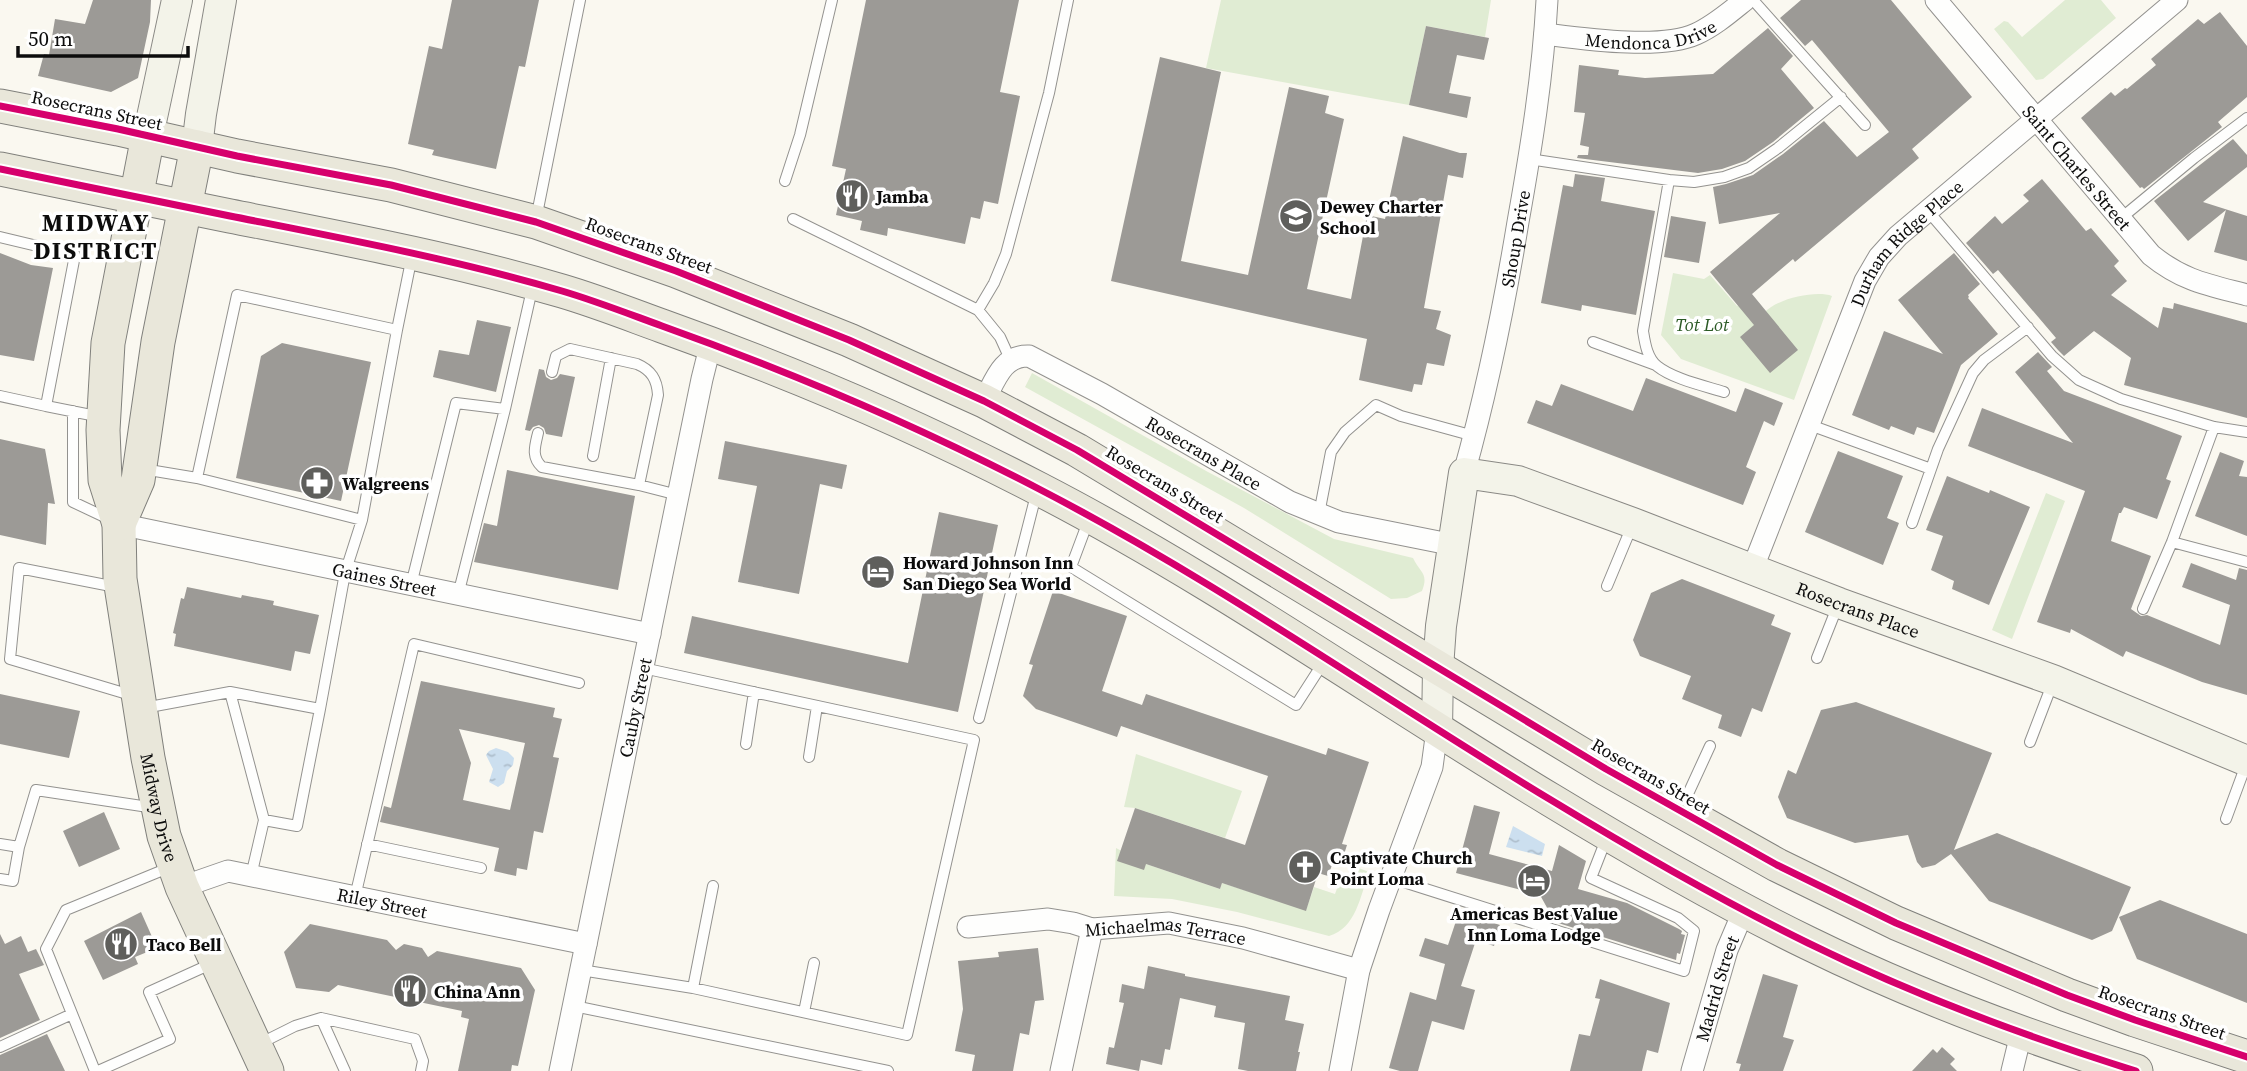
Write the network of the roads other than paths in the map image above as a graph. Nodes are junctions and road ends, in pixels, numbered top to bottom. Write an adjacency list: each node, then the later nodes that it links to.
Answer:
1 (177, 0): 17 (street, Midway Drive)
2 (221, 0): 18 (street, Midway Drive)
3 (580, 0): 28 (lane)
4 (832, 0): 22 (lane)
5 (1068, 0): 33 (lane)
6 (1547, 0): 11 (street, Shoup Drive)
7 (1745, 0): 11 (street, Mendonca Drive)
8 (1752, 0): 12 (lane)
9 (1936, 0): 15 (street, Saint Charles Street)
10 (2178, 0): 15 (street, Durham Ridge Place)
11 (1545, 34): 19 (street, Shoup Drive)
12 (1841, 97): 16 (lane); 21 (lane)
13 (0, 106): 17 (main road, Rosecrans Street)
14 (2247, 118): 27 (lane)
15 (2037, 119): 25 (street, Durham Ridge Place); 27 (street, Saint Charles Street)
16 (1865, 125)
17 (148, 136): 18 (main road, Rosecrans Street); 23 (main road, Midway Drive)
18 (197, 147): 24 (main road, Midway Drive); 28 (main road, Rosecrans Street)
19 (1529, 159): 21 (lane); 52 (street, Shoup Drive)
20 (0, 169): 23 (main road)
21 (1669, 180): 40 (lane)
22 (785, 181)
23 (135, 197): 24 (main road); 47 (main road, Midway Drive)
24 (185, 207): 30 (main road); 54 (main road, Midway Drive)
25 (1928, 211): 34 (lane); 48 (street, Durham Ridge Place)
26 (793, 219): 33 (lane)
27 (2120, 219): 32 (street, Saint Charles Street)
28 (536, 222): 44 (main road, Rosecrans Street)
29 (0, 237): 45 (lane)
30 (412, 253): 31 (main road); 35 (lane)
31 (533, 284): 37 (main road); 46 (lane)
32 (2247, 295)
33 (978, 310): 39 (lane)
34 (2028, 327): 49 (lane); 55 (lane)
35 (397, 330): 57 (lane); 63 (lane)
36 (1593, 342): 40 (lane)
37 (711, 344): 59 (main road); 60 (street, Cauby Street)
38 (611, 358): 41 (lane); 53 (lane); 58 (lane)
39 (1010, 359): 44 (street); 61 (street, Rosecrans Place)
40 (1656, 365): 42 (lane)
41 (552, 372)
42 (1724, 392)
43 (0, 396): 45 (lane)
44 (984, 401): 82 (main road, Rosecrans Street)
45 (46, 406): 47 (lane)
46 (505, 409): 72 (lane); 75 (lane)
47 (88, 414): 66 (main road, Midway Drive)
48 (1810, 425): 55 (lane); 70 (street, Durham Ridge Place)
49 (2214, 427): 51 (lane); 67 (lane)
50 (538, 432): 58 (lane)
51 (2247, 432)
52 (1474, 436): 56 (street, Shoup Drive); 61 (lane)
53 (593, 456)
54 (140, 468): 57 (lane); 66 (main road, Midway Drive)
55 (1931, 469): 65 (lane)
56 (1464, 473): 64 (street, Rosecrans Place); 68 (street)
57 (197, 478): 63 (lane)
58 (639, 485): 60 (lane)
59 (1037, 488): 62 (main road); 90 (lane)
60 (678, 495): 78 (street, Cauby Street)
61 (1319, 514): 68 (street, Rosecrans Place)
62 (1090, 517): 79 (main road); 79 (lane)
63 (362, 520): 71 (lane)
64 (1633, 523): 70 (street, Rosecrans Place); 73 (lane)
65 (1912, 523)
66 (119, 524): 71 (street, Gaines Street); 74 (main road, Midway Drive)
67 (2172, 542): 69 (lane); 77 (lane)
68 (1454, 545): 82 (street)
69 (2247, 562)
70 (1752, 570): 76 (street, Rosecrans Place)
71 (345, 573): 72 (street, Gaines Street); 89 (lane)
72 (411, 585): 75 (street, Gaines Street)
73 (1607, 586)
74 (122, 588): 87 (main road, Midway Drive); 87 (lane)
75 (457, 595): 78 (street, Gaines Street)
76 (1839, 603): 80 (lane); 83 (street, Rosecrans Place)
77 (2143, 609)
78 (650, 634): 81 (street, Cauby Street)
79 (1326, 658): 91 (main road)
80 (1817, 658)
81 (643, 668): 86 (lane); 115 (street, Cauby Street)
82 (1438, 668): 91 (street); 98 (main road, Rosecrans Street)
83 (2053, 680): 92 (lane); 96 (street, Rosecrans Place)
84 (579, 684): 103 (lane)
85 (230, 692): 87 (lane); 89 (lane); 100 (lane)
86 (754, 692): 88 (lane); 93 (lane)
87 (140, 703): 97 (main road, Midway Drive)
88 (817, 706): 95 (lane); 122 (lane)
89 (320, 709): 100 (lane)
90 (979, 718)
91 (1437, 730): 101 (main road); 108 (street)
92 (2030, 742)
93 (746, 744)
94 (1710, 746): 98 (lane)
95 (809, 757)
96 (2247, 762): 99 (lane)
97 (158, 809): 104 (lane); 106 (main road, Midway Drive)
98 (1680, 811): 127 (main road, Rosecrans Street)
99 (2225, 819)
100 (264, 820): 107 (lane)
101 (1608, 835): 108 (lane); 112 (main road)
102 (0, 844): 104 (lane)
103 (367, 844): 105 (lane); 111 (lane)
104 (19, 848): 109 (lane)
105 (481, 868)
106 (178, 876): 107 (street, Riley Street); 116 (main road, Midway Drive); 123 (lane)
107 (251, 876): 111 (street, Riley Street)
108 (1391, 878): 119 (street)
109 (0, 879)
110 (713, 886): 120 (lane)
111 (355, 897): 115 (street, Riley Street)
112 (1744, 910): 125 (main road); 136 (street, Madrid Street)
113 (968, 927): 114 (street, Michaelmas Terrace)
114 (1092, 929): 119 (street, Michaelmas Terrace); 134 (street)
115 (586, 944): 118 (street, Cauby Street)
116 (217, 961): 128 (main road, Midway Drive); 129 (lane)
117 (814, 963): 122 (lane)
118 (581, 970): 120 (lane); 121 (street, Cauby Street)
119 (1359, 970): 135 (street)
120 (693, 988): 122 (lane)
121 (574, 1006): 132 (street, Cauby Street); 133 (lane)
122 (804, 1012)
123 (72, 1014): 126 (lane); 129 (lane)
124 (321, 1018): 128 (lane); 130 (lane); 131 (lane)
125 (2021, 1034): 137 (street); 138 (main road)
126 (0, 1047)
127 (2247, 1057)
128 (261, 1062)
129 (97, 1071)
130 (345, 1071)
131 (421, 1071)
132 (560, 1071)
133 (888, 1071)
134 (1061, 1071)
135 (1340, 1071)
136 (1692, 1071)
137 (2012, 1071)
138 (2136, 1071)

